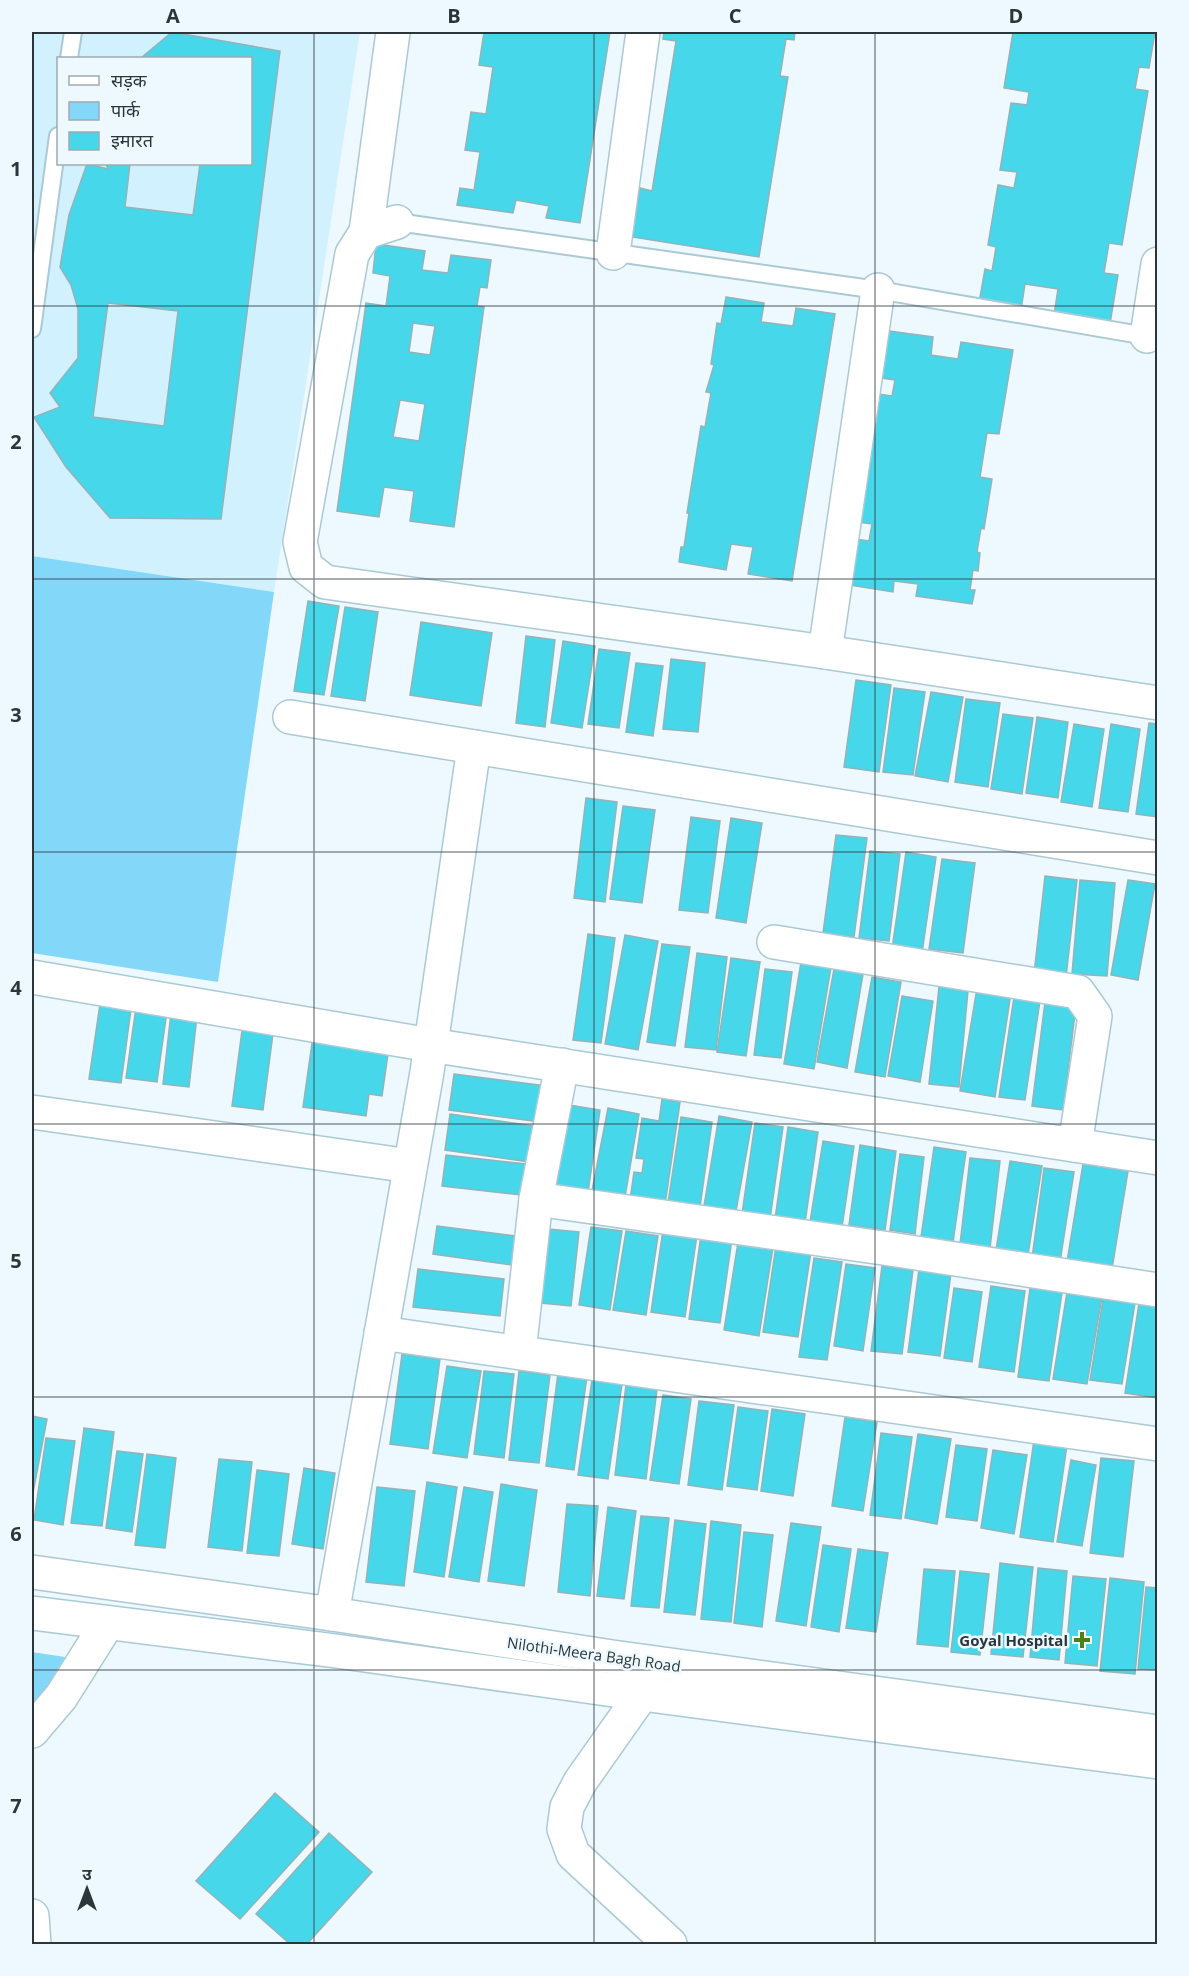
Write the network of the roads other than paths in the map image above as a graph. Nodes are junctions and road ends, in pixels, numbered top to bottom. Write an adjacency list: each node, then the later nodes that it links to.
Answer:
1 (73, 32): 4 (lane)
2 (393, 32): 7 (street)
3 (643, 32): 8 (street)
4 (69, 57)
5 (57, 143): 11 (lane)
6 (397, 222): 7 (street); 8 (lane)
7 (366, 232): 13 (street)
8 (613, 253): 10 (lane)
9 (1158, 264): 12 (street)
10 (878, 291): 12 (lane); 13 (street)
11 (32, 328)
12 (1152, 337)
13 (825, 652): 14 (street)
14 (1158, 703)
15 (290, 717): 16 (street)
16 (474, 747): 17 (street); 20 (street)
17 (1158, 858)
18 (774, 942): 23 (street)
19 (32, 977): 20 (street)
20 (430, 1045): 21 (street); 25 (street)
21 (562, 1065): 23 (street); 26 (street)
22 (32, 1112): 25 (street)
23 (1075, 1146): 24 (street)
24 (1158, 1158)
25 (410, 1166): 28 (street)
26 (536, 1199): 27 (street); 29 (street)
27 (1158, 1290)
28 (381, 1334): 29 (street); 33 (street)
29 (519, 1352): 30 (street)
30 (1158, 1444)
31 (32, 1572): 33 (street, Nilothi-Meera Bagh Road)
32 (32, 1613): 34 (street)
33 (332, 1614): 35 (street, Nilothi-Meera Bagh Road)
34 (107, 1624): 36 (street); 37 (street)
35 (647, 1662): 36 (street); 38 (street, Nilothi-Meera Bagh Road)
36 (642, 1694): 39 (street); 42 (street)
37 (32, 1731)
38 (1158, 1732)
39 (1158, 1762)
40 (32, 1916): 41 (street)
41 (34, 1944)
42 (670, 1944)

